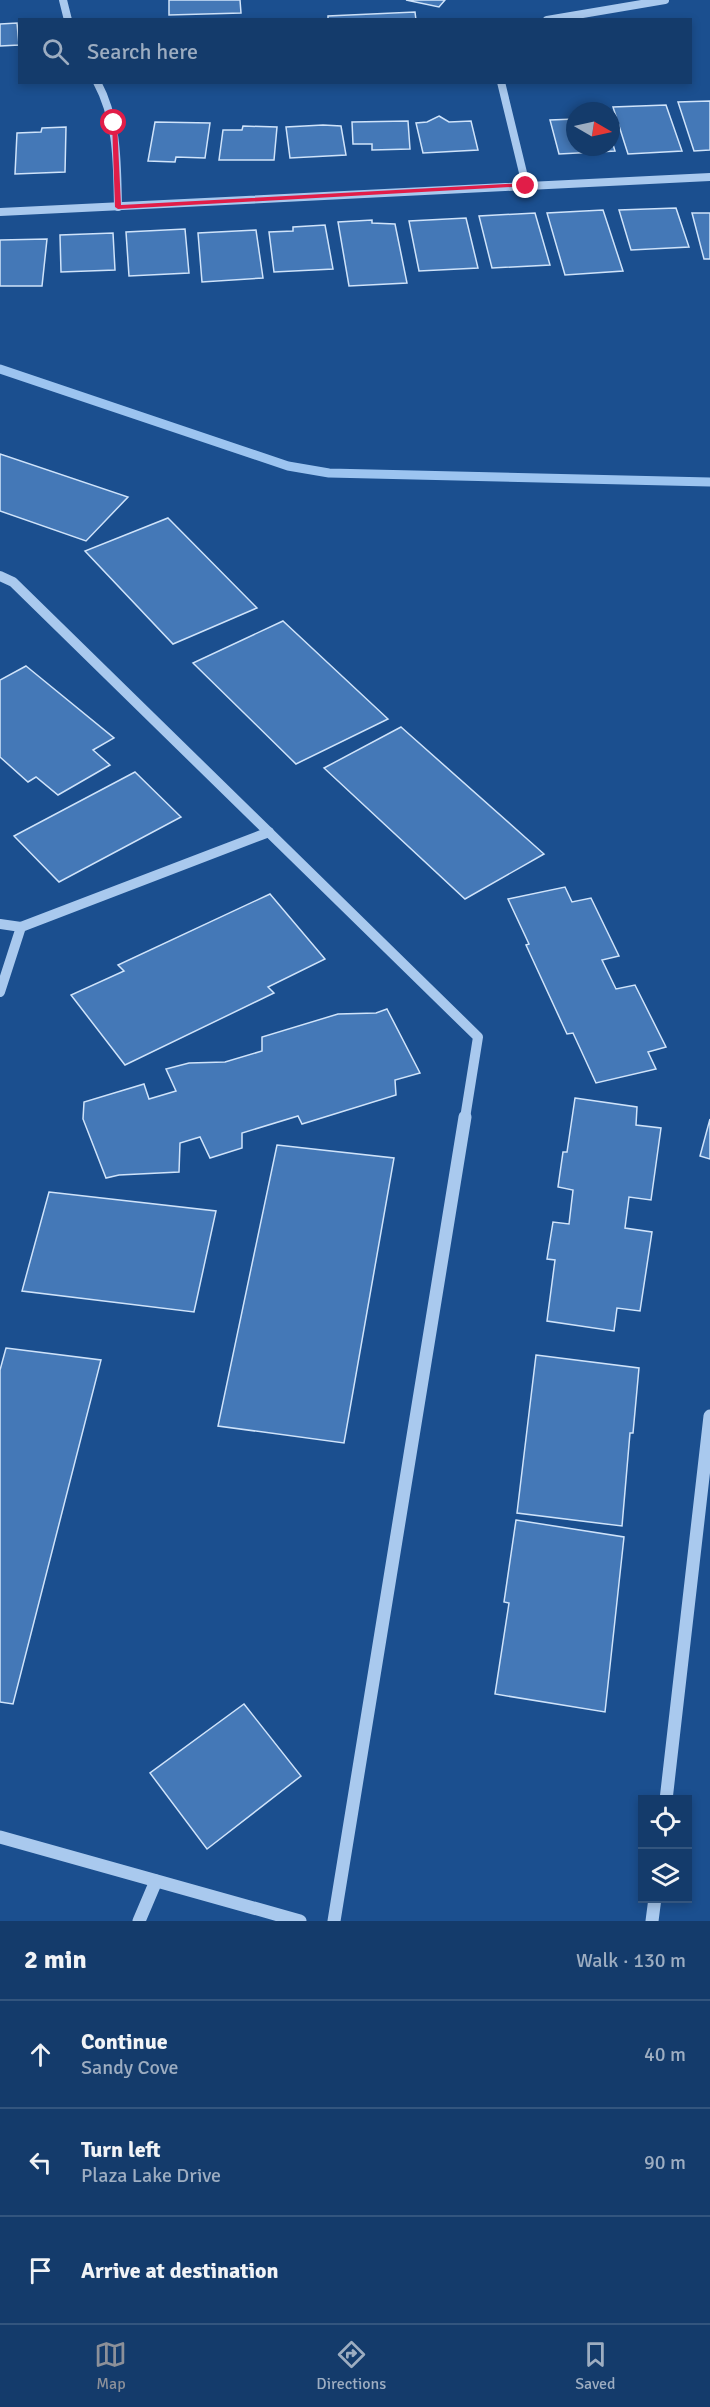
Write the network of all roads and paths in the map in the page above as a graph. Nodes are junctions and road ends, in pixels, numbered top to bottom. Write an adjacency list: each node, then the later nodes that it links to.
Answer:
1 (63, 0): 3 (street)
2 (665, 0): 4 (street)
3 (68, 18)
4 (559, 18)
5 (98, 84): 9 (street)
6 (501, 84): 8 (street)
7 (710, 177): 8 (street)
8 (526, 186): 9 (street)
9 (118, 207): 10 (street)
10 (0, 212)
11 (0, 576): 12 (street)
12 (269, 832): 14 (street); 23 (street)
13 (0, 924): 14 (street)
14 (21, 927): 15 (street)
15 (0, 992)
16 (710, 1416): 17 (street)
17 (667, 1795)
18 (0, 1837): 19 (street)
19 (156, 1881): 21 (street); 22 (street)
20 (654, 1903): 24 (street)
21 (140, 1921)
22 (300, 1921)
23 (334, 1921)
24 (652, 1921)

